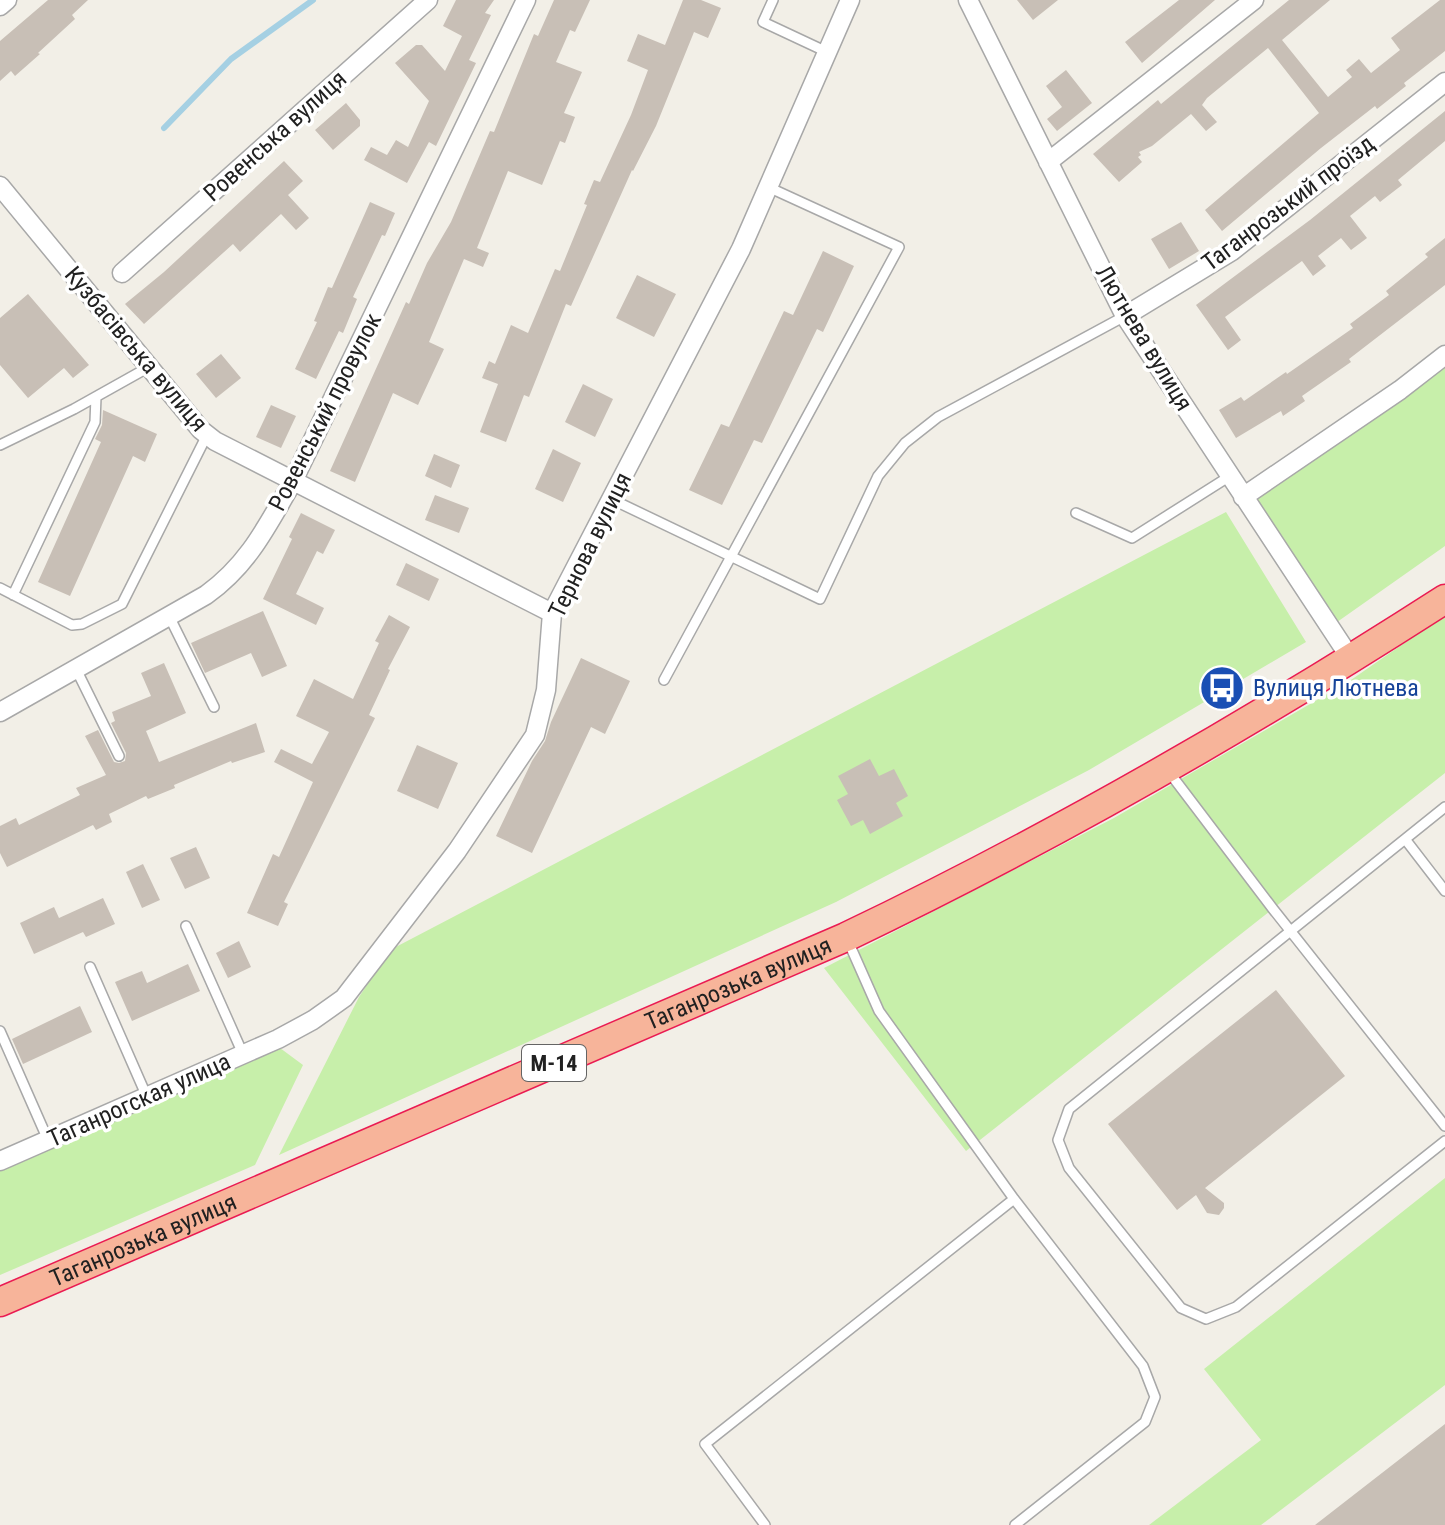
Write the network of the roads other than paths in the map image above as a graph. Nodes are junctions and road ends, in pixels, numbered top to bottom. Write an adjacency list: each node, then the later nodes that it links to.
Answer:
1 (7, 0): 8 (street)
2 (428, 0): 14 (street, Ровенська вулиця)
3 (526, 0): 22 (street, Ровенський провулок)
4 (773, 0): 9 (lane)
5 (850, 0): 9 (street, Тернова вулиця)
6 (1254, 0): 11 (street)
7 (969, 1): 11 (street, Лютнева вулиця)
8 (0, 6)
9 (827, 52): 13 (street, Тернова вулиця)
10 (1445, 82): 15 (street, Таганрозький проїзд)
11 (1048, 162): 15 (street, Лютнева вулиця)
12 (0, 186): 17 (street, Кузбасівська вулиця)
13 (768, 187): 24 (street, Тернова вулиця); 26 (lane)
14 (122, 273)
15 (1125, 316): 21 (street, Лютнева вулиця); 26 (lane)
16 (1445, 355): 23 (street)
17 (149, 367): 18 (lane); 19 (street, Кузбасівська вулиця)
18 (96, 397): 20 (lane); 28 (lane)
19 (207, 435): 22 (street, Кузбасівська вулиця); 28 (lane)
20 (0, 445)
21 (1230, 476): 23 (street, Лютнева вулиця); 25 (lane)
22 (293, 481): 30 (street, Кузбасівська вулиця); 31 (street, Ровенський провулок)
23 (1243, 497): 32 (street, Лютнева вулиця)
24 (611, 499): 26 (lane); 30 (street, Тернова вулиця)
25 (1076, 513)
26 (731, 556): 34 (lane)
27 (0, 588): 28 (lane)
28 (13, 595)
29 (1445, 599): 32 (highway, Таганрозька вулиця / М-14)
30 (552, 613): 47 (street, Тернова вулиця)
31 (169, 616): 33 (street, Ровенський провулок); 35 (lane)
32 (1351, 659): 38 (highway, Таганрозька вулиця / М-14)
33 (76, 669): 36 (street, Ровенський провулок); 37 (lane)
34 (664, 680)
35 (214, 707)
36 (0, 712)
37 (119, 756)
38 (1166, 768): 43 (lane); 44 (highway, Таганрозька вулиця / М-14)
39 (1445, 807): 40 (lane)
40 (1405, 839): 41 (lane); 43 (lane)
41 (1445, 891)
42 (186, 926): 48 (lane)
43 (1290, 931): 50 (lane); 52 (lane)
44 (846, 937): 54 (lane); 55 (highway, Таганрозька вулиця / М-14)
45 (90, 967): 49 (lane)
46 (0, 1031): 51 (lane)
47 (278, 1039): 48 (street, Таганрогская улица)
48 (243, 1055): 49 (street, Таганрогская улица)
49 (147, 1097): 51 (street, Таганрогская улица)
50 (1445, 1126)
51 (48, 1140): 53 (street, Таганрогская улица)
52 (1445, 1141)
53 (0, 1161)
54 (1014, 1199): 56 (lane); 57 (lane)
55 (0, 1302)
56 (765, 1525)
57 (1015, 1525)

